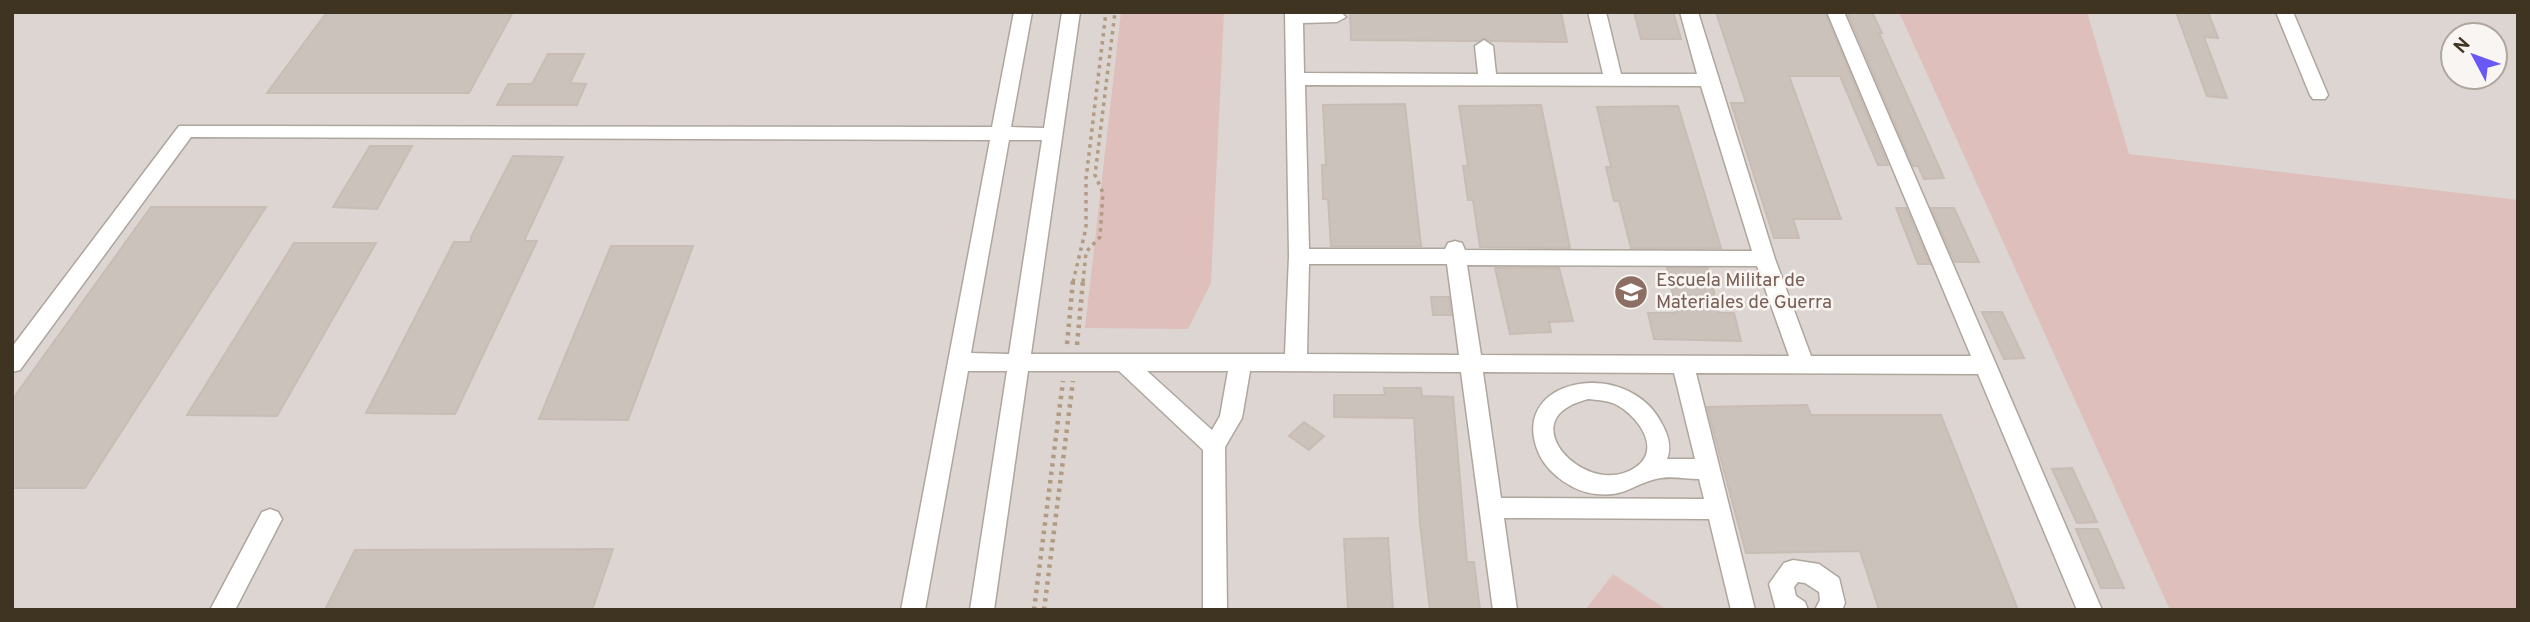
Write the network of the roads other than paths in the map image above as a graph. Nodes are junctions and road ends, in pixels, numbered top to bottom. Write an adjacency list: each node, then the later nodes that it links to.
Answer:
1 (1023, 12): 15 (street)
2 (1071, 12): 16 (street)
3 (1597, 12): 13 (street)
4 (1689, 12): 12 (street)
5 (1835, 12): 30 (street)
6 (2284, 12): 14 (street)
7 (1294, 15): 8 (street); 10 (street)
8 (1337, 18)
9 (1484, 47): 11 (street)
10 (1294, 79): 11 (street); 18 (street)
11 (1488, 79): 13 (street)
12 (1708, 79): 13 (street); 19 (street)
13 (1614, 81)
14 (2319, 96)
15 (1001, 132): 16 (street); 20 (street); 27 (street)
16 (1053, 134): 21 (street)
17 (1455, 253): 18 (street); 19 (street); 25 (street)
18 (1299, 256): 24 (street)
19 (1765, 259): 29 (street)
20 (959, 362): 21 (street); 39 (street)
21 (1019, 362): 22 (street); 40 (street)
22 (1123, 362): 23 (street); 32 (street)
23 (1240, 363): 24 (street); 32 (street)
24 (1296, 363): 25 (street)
25 (1472, 363): 26 (street); 35 (street)
26 (1548, 363): 28 (street); 31 (street)
27 (12, 364)
28 (1683, 364): 29 (street); 34 (street)
29 (1803, 364): 30 (street)
30 (1984, 365): 46 (street)
31 (1555, 403): 33 (street); 33 (street)
32 (1214, 446): 41 (street)
33 (1650, 469): 34 (street)
34 (1709, 469): 36 (street)
35 (1491, 508): 36 (street); 42 (street)
36 (1718, 509): 43 (street)
37 (270, 519): 38 (street)
38 (222, 610)
39 (913, 610)
40 (982, 610)
41 (1215, 610)
42 (1505, 610)
43 (1743, 610)
44 (1796, 610): 45 (street)
45 (1827, 610)
46 (2090, 610)

